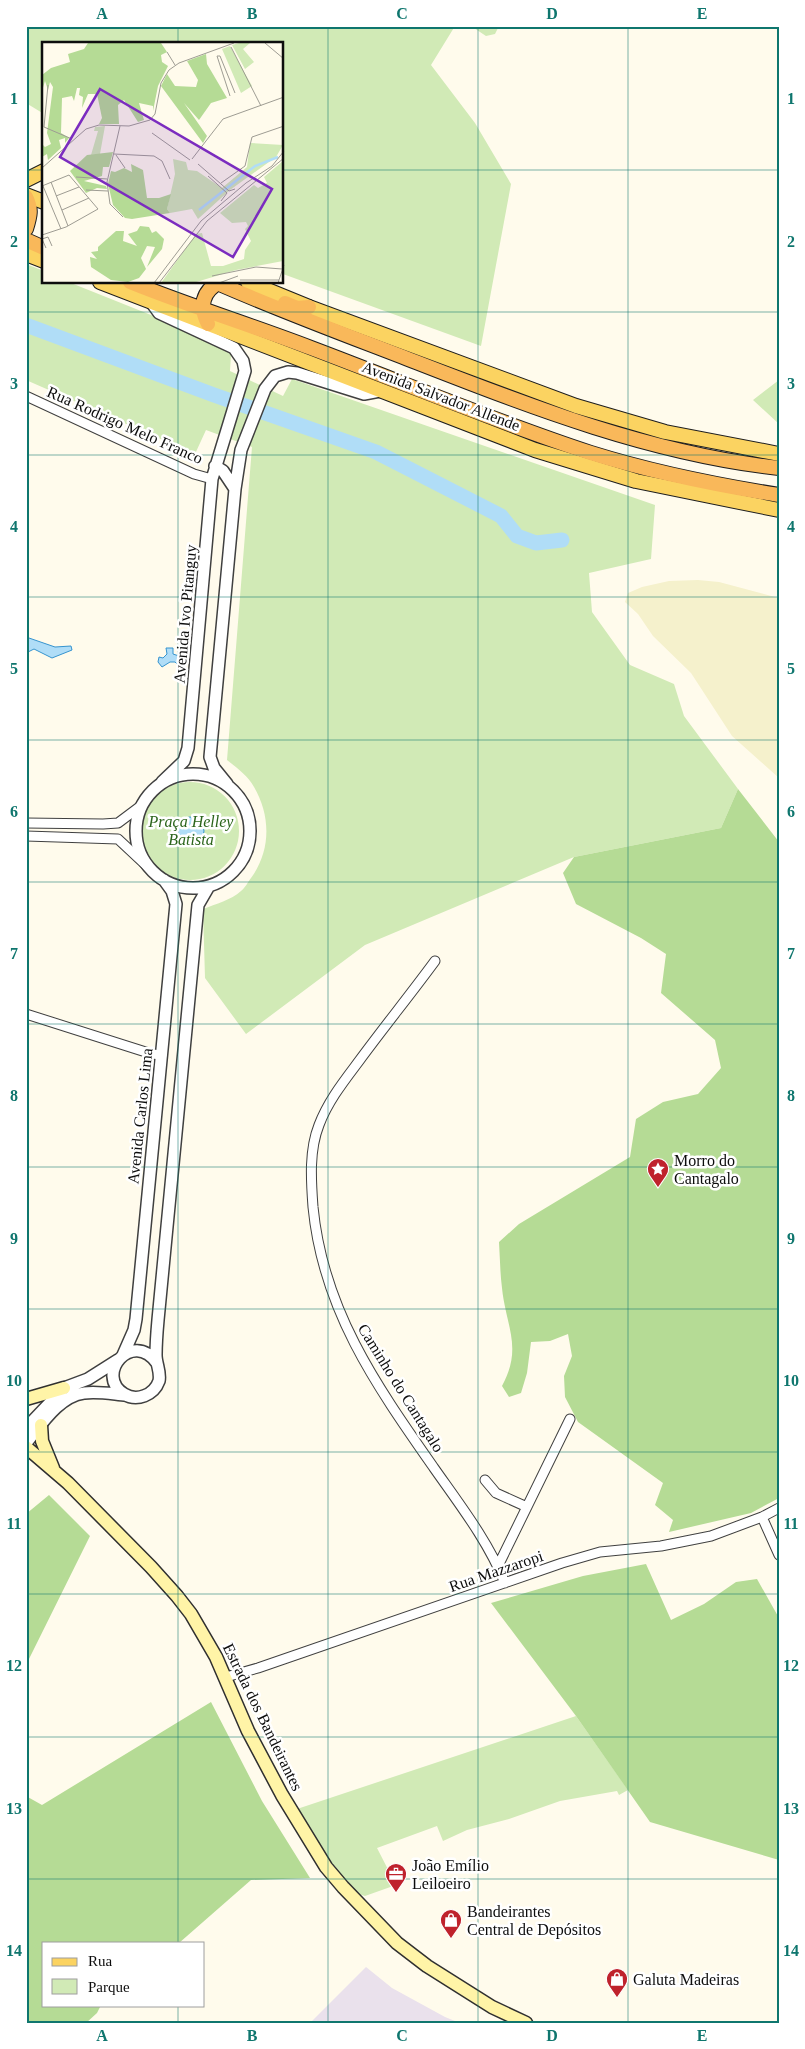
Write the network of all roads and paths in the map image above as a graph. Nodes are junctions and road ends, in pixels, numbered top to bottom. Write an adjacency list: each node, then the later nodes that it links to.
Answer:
1 (42, 172): 2 (main road)
2 (26, 180)
3 (32, 205): 4 (highway)
4 (26, 241): 5 (highway); 6 (main road)
5 (42, 247)
6 (42, 259)
7 (105, 284): 13 (main road, Avenida Salvador Allende)
8 (135, 284): 15 (highway, Avenida Salvador Allende)
9 (216, 284): 15 (highway)
10 (220, 284): 22 (highway, Avenida Salvador Allende)
11 (239, 284): 14 (highway)
12 (253, 284): 14 (main road)
13 (151, 302): 16 (main road, Avenida Salvador Allende); 21 (street, Avenida Ivo Pitanguy)
14 (309, 307): 19 (main road)
15 (203, 310): 16 (highway); 26 (highway, Avenida Salvador Allende)
16 (208, 324): 17 (main road, Avenida Salvador Allende)
17 (380, 392): 25 (street); 27 (main road, Avenida Salvador Allende)
18 (26, 396): 24 (street, Rua Rodrigo Melo Franco)
19 (779, 454)
20 (779, 464): 22 (highway)
21 (215, 466): 24 (street, Avenida Ivo Pitanguy); 25 (street)
22 (758, 466): 23 (highway, Avenida Salvador Allende)
23 (779, 468)
24 (212, 479): 28 (street, Avenida Ivo Pitanguy)
25 (235, 489): 29 (street)
26 (779, 495)
27 (779, 510)
28 (162, 782): 29 (street); 30 (street)
29 (227, 784): 35 (street)
30 (142, 805): 31 (street); 33 (street)
31 (26, 823)
32 (26, 836): 33 (street)
33 (149, 868): 34 (street)
34 (164, 880): 35 (street); 38 (street, Avenida Carlos Lima)
35 (209, 886): 40 (street)
36 (435, 961): 55 (street, Caminho do Cantagalo)
37 (26, 1014): 38 (street)
38 (162, 1055): 39 (street, Avenida Carlos Lima)
39 (121, 1358): 40 (street); 41 (street); 42 (street, Avenida Carlos Lima)
40 (157, 1363): 42 (street)
41 (64, 1388): 43 (main road); 46 (street)
42 (126, 1395): 45 (street)
43 (26, 1399)
44 (570, 1419): 51 (street)
45 (42, 1425): 47 (street); 49 (main road)
46 (26, 1428)
47 (26, 1442)
48 (26, 1447): 49 (main road, Estrada dos Bandeirantes)
49 (54, 1470): 57 (main road, Estrada dos Bandeirantes)
50 (485, 1480): 51 (street)
51 (527, 1507): 55 (street)
52 (779, 1508): 53 (street, Rua Mazzaropi)
53 (762, 1517): 54 (street); 56 (street, Rua Mazzaropi)
54 (779, 1555)
55 (498, 1566): 56 (street, Caminho do Cantagalo)
56 (505, 1583): 57 (street, Rua Mazzaropi)
57 (226, 1677): 58 (main road, Estrada dos Bandeirantes)
58 (526, 2023)

